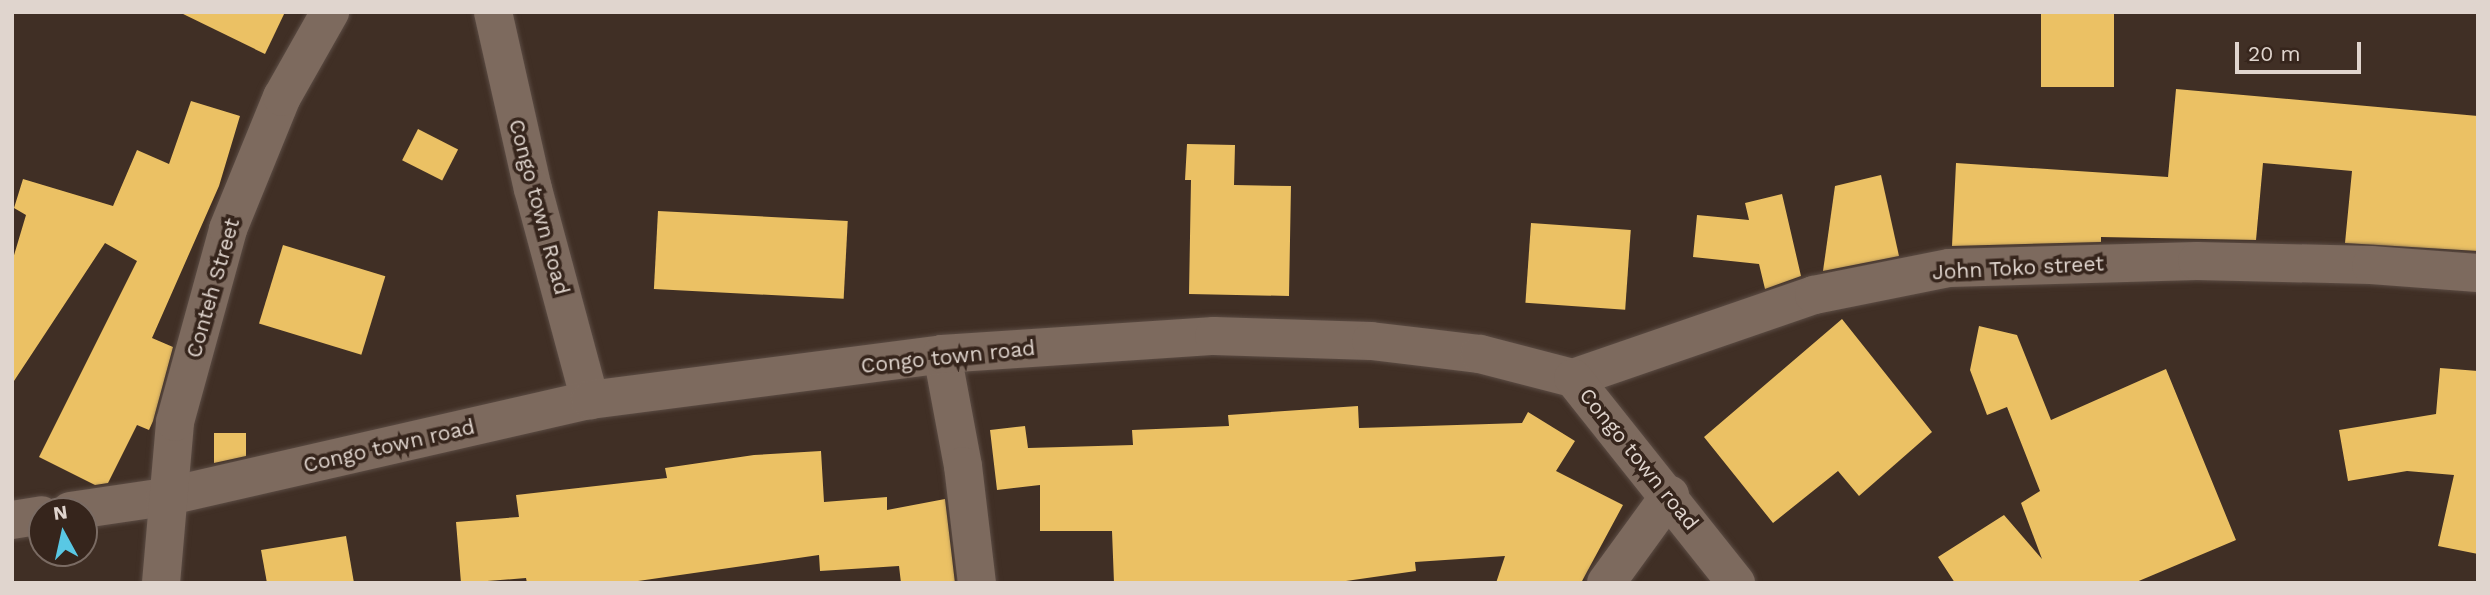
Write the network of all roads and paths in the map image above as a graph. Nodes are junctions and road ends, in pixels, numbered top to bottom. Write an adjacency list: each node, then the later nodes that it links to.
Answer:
1 (330, 12): 8 (street, Conteh Street)
2 (492, 12): 6 (street, Congo town Road)
3 (2478, 273): 5 (street, John Toko street)
4 (943, 354): 5 (street, Congo town road); 6 (street, Congo town road); 11 (street)
5 (1573, 378): 7 (street, Congo town road)
6 (590, 400): 8 (street, Congo town road)
7 (1670, 495): 12 (street); 13 (street, Congo town road)
8 (165, 497): 9 (street, Congo town road); 10 (street, Conteh Street)
9 (98, 507)
10 (161, 583)
11 (977, 583)
12 (1606, 583)
13 (1736, 583)

